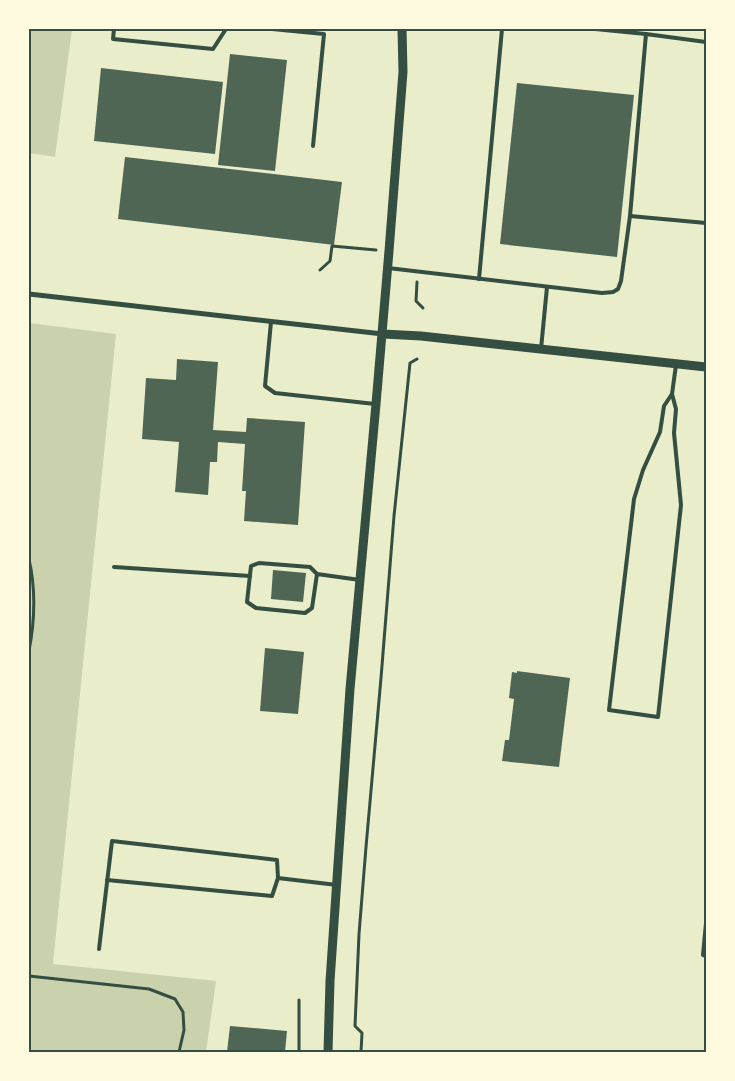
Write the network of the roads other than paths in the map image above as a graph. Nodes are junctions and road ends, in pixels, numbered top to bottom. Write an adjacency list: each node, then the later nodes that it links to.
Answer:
1 (114, 29): 2 (lane)
2 (226, 29)
3 (272, 29): 9 (lane)
4 (402, 29): 12 (street)
5 (502, 29): 13 (lane)
6 (595, 29): 7 (lane)
7 (646, 34): 8 (lane); 10 (lane)
8 (706, 42)
9 (313, 146)
10 (630, 216): 11 (lane); 14 (lane)
11 (706, 223)
12 (388, 268): 13 (lane); 17 (street)
13 (479, 279): 14 (lane)
14 (547, 287): 18 (lane)
15 (29, 294): 16 (street)
16 (271, 322): 17 (street); 22 (lane)
17 (383, 334): 18 (street); 22 (street)
18 (541, 349): 19 (street)
19 (676, 364): 20 (street); 21 (lane)
20 (706, 365)
21 (672, 394): 21 (lane)
22 (376, 404): 26 (street)
23 (114, 567): 25 (lane)
24 (317, 574): 25 (lane); 25 (lane); 26 (lane)
25 (250, 576)
26 (360, 580): 29 (street)
27 (278, 878): 28 (lane); 28 (lane); 29 (lane)
28 (107, 880): 31 (lane)
29 (337, 885): 33 (street)
30 (706, 923): 32 (lane)
31 (99, 949)
32 (705, 956)
33 (328, 1052)

